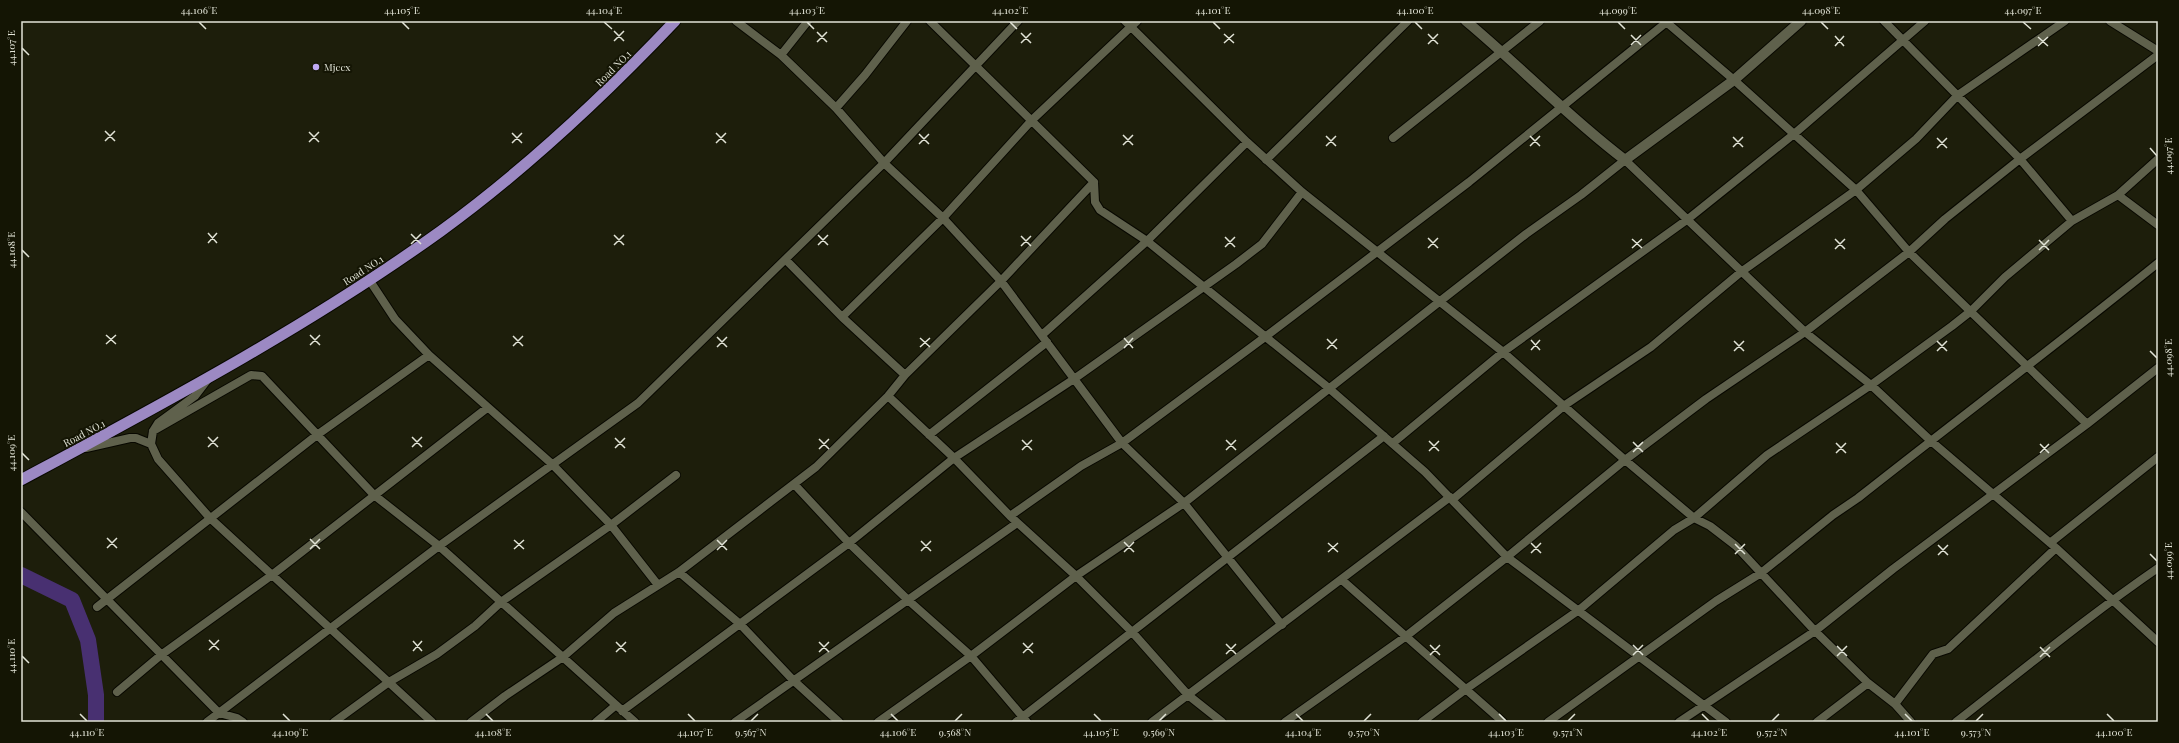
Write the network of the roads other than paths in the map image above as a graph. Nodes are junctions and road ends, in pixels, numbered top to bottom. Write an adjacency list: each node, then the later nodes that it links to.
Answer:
1 (676, 21): 51 (highway, Road NO.1)
2 (736, 21): 21 (street)
3 (808, 21): 21 (street)
4 (907, 21): 27 (street)
5 (930, 21): 23 (street)
6 (1018, 21): 23 (street)
7 (1125, 21): 17 (street)
8 (1408, 21): 34 (street)
9 (1466, 21): 20 (street)
10 (1540, 21): 20 (street)
11 (1667, 21): 24 (street); 26 (street)
12 (1801, 21): 24 (street)
13 (1884, 21): 18 (street)
14 (1925, 21): 18 (street)
15 (2065, 21): 25 (street)
16 (2110, 21): 19 (street)
17 (1134, 24): 28 (street); 31 (street)
18 (1902, 40): 25 (street); 29 (street)
19 (2158, 51)
20 (1503, 52): 26 (street); 30 (street)
21 (781, 55): 27 (street)
22 (2158, 55): 32 (street)
23 (975, 66): 28 (street); 36 (street)
24 (1734, 80): 29 (street); 35 (street)
25 (1958, 95): 32 (street); 38 (street)
26 (1561, 106): 35 (street); 46 (street)
27 (836, 108): 36 (street)
28 (1032, 120): 37 (street); 41 (street)
29 (1794, 134): 38 (street); 42 (street)
30 (1393, 138)
31 (1247, 142): 34 (street); 45 (street)
32 (2020, 159): 43 (street); 47 (street)
33 (2158, 159): 40 (street)
34 (1266, 160): 39 (street)
35 (1625, 160): 42 (street); 54 (street)
36 (884, 163): 41 (street); 48 (street)
37 (1094, 182): 45 (street); 52 (street)
38 (1856, 190): 47 (street); 50 (street)
39 (1302, 192): 46 (street); 53 (street)
40 (2118, 195): 43 (street); 44 (street)
41 (943, 218): 52 (street); 56 (street)
42 (1688, 219): 50 (street); 60 (street)
43 (2072, 221): 55 (street)
44 (2158, 225)
45 (1146, 241): 53 (street); 59 (street)
46 (1376, 251): 54 (street); 58 (street)
47 (1909, 252): 55 (street); 57 (street)
48 (786, 260): 56 (street); 85 (street)
49 (2158, 263): 62 (street)
50 (1741, 272): 57 (street); 70 (street)
51 (370, 281): 61 (street); 65 (highway, Road NO.1)
52 (1001, 281): 59 (street); 64 (street)
53 (1204, 287): 58 (street); 66 (street)
54 (1438, 302): 60 (street); 68 (street)
55 (1971, 311): 62 (street); 67 (street)
56 (842, 317): 64 (street)
57 (1805, 332): 67 (street); 84 (street)
58 (1265, 337): 68 (street); 80 (street)
59 (1045, 339): 66 (street); 75 (street)
60 (1503, 352): 70 (street); 78 (street)
61 (429, 355): 71 (street); 74 (street)
62 (2027, 365): 72 (street); 77 (street)
63 (2158, 368): 72 (street)
64 (905, 375): 69 (street)
65 (208, 378): 73 (street); 81 (highway, Road NO.1)
66 (1074, 378): 80 (street); 83 (street)
67 (1871, 385): 77 (street); 96 (street)
68 (1330, 389): 76 (street); 92 (street)
69 (888, 396): 75 (street); 88 (street)
70 (1565, 405): 84 (street); 91 (street)
71 (487, 408): 85 (street); 89 (street)
72 (2087, 424): 90 (street)
73 (153, 431): 74 (street); 79 (street)
74 (317, 435): 89 (street); 95 (street)
75 (929, 435): 83 (street)
76 (1384, 436): 78 (street); 103 (street)
77 (1930, 441): 90 (street); 106 (street)
78 (1393, 443): 91 (street)
79 (151, 444): 81 (street); 95 (street)
80 (1122, 444): 92 (street); 94 (street)
81 (76, 450): 87 (highway, Road NO.1)
82 (2158, 457): 100 (street)
83 (954, 458): 94 (street); 99 (street)
84 (1625, 460): 96 (street); 102 (street)
85 (552, 464): 98 (street); 101 (street)
86 (676, 475): 98 (street)
87 (21, 480)
88 (794, 484): 99 (street); 105 (street)
89 (374, 495): 101 (street); 107 (street)
90 (1992, 495): 100 (street); 120 (street)
91 (1451, 499): 102 (street); 109 (street)
92 (1184, 502): 103 (street); 108 (street)
93 (21, 512): 111 (street)
94 (1010, 516): 97 (street)
95 (210, 518): 107 (street); 111 (street)
96 (1694, 518): 106 (street); 116 (street)
97 (1017, 523): 108 (street); 113 (street)
98 (611, 525): 110 (street); 114 (street)
99 (849, 543): 113 (street); 117 (street)
100 (2053, 545): 112 (street); 134 (street)
101 (439, 546): 114 (street); 119 (street)
102 (1507, 557): 116 (street); 122 (street)
103 (1230, 558): 118 (street); 121 (street)
104 (2158, 568): 112 (street)
105 (679, 572): 110 (street); 117 (street)
106 (1761, 573): 120 (street); 126 (street)
107 (272, 575): 119 (street); 124 (street)
108 (1076, 576): 121 (street); 125 (street)
109 (1342, 580): 118 (street); 122 (street)
110 (658, 585): 127 (street)
111 (107, 598): 115 (street); 124 (street)
112 (2112, 599): 123 (street); 160 (street)
113 (908, 600): 125 (street); 128 (street)
114 (502, 602): 127 (street); 129 (street)
115 (97, 607)
116 (1579, 610): 126 (street); 131 (street)
117 (740, 624): 128 (street); 137 (street)
118 (1282, 625): 133 (street)
119 (330, 628): 129 (street); 138 (street)
120 (1815, 630): 130 (street); 136 (street)
121 (1132, 633): 133 (street); 139 (street)
122 (1405, 637): 131 (street); 152 (street)
123 (2158, 642)
124 (161, 655): 132 (street); 138 (street)
125 (971, 656): 139 (street); 149 (street)
126 (1641, 656): 136 (street); 155 (street)
127 (563, 657): 135 (street); 144 (street)
128 (793, 680): 147 (street); 148 (street)
129 (389, 682): 142 (street); 143 (street)
130 (1868, 683): 134 (street); 158 (street)
131 (1466, 689): 153 (street); 154 (street)
132 (117, 692)
133 (1188, 694): 150 (street); 151 (street)
134 (1895, 704): 159 (street)
135 (615, 706): 137 (street); 145 (street)
136 (1705, 706): 156 (street); 157 (street)
137 (622, 711): 146 (street)
138 (219, 713): 140 (street); 141 (street)
139 (1022, 720)
140 (207, 722)
141 (243, 722)
142 (334, 722)
143 (432, 722)
144 (471, 722)
145 (596, 722)
146 (635, 722)
147 (735, 722)
148 (839, 722)
149 (878, 722)
150 (1152, 722)
151 (1222, 722)
152 (1285, 722)
153 (1422, 722)
154 (1503, 722)
155 (1548, 722)
156 (1679, 722)
157 (1726, 722)
158 (1817, 722)
159 (1911, 722)
160 (1956, 722)

